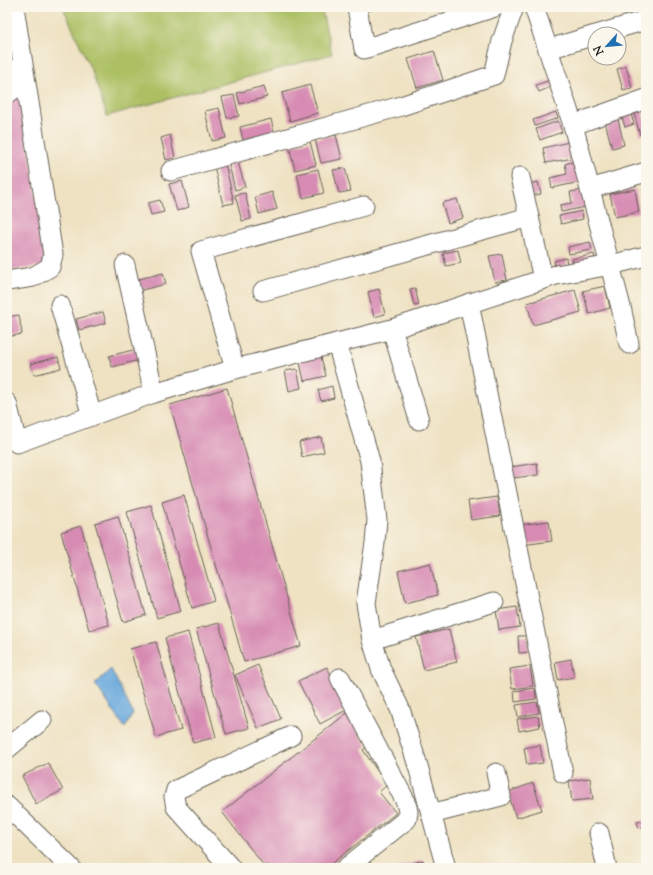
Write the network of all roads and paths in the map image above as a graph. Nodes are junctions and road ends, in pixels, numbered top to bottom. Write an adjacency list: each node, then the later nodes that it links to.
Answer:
1 (14, 7): 11 (street)
2 (357, 7): 3 (street)
3 (494, 7)
4 (514, 7): 15 (street)
5 (534, 7): 9 (street)
6 (646, 20): 7 (street)
7 (626, 26)
8 (587, 38): 9 (street)
9 (549, 50): 14 (street)
10 (7, 68): 11 (street)
11 (25, 81): 12 (street); 25 (street)
12 (7, 94)
13 (646, 100): 14 (street)
14 (573, 125): 18 (street)
15 (171, 171)
16 (646, 172): 18 (street)
17 (520, 177): 20 (street)
18 (590, 189): 23 (street)
19 (364, 206): 32 (street)
20 (529, 217): 24 (street); 26 (street)
21 (646, 256): 23 (street)
22 (126, 265): 33 (street)
23 (611, 265): 24 (street); 31 (street)
24 (543, 279): 27 (street)
25 (7, 281)
26 (263, 291)
27 (469, 303): 29 (street); 44 (street)
28 (60, 305): 35 (street)
29 (392, 329): 30 (street); 36 (street)
30 (337, 343): 32 (street); 38 (street)
31 (629, 344)
32 (235, 369): 33 (street)
33 (154, 393): 35 (street)
34 (7, 403): 35 (street)
35 (92, 416)
36 (419, 420)
37 (494, 602): 38 (street)
38 (372, 640): 46 (street)
39 (340, 678): 50 (street)
40 (42, 720): 42 (street)
41 (291, 736): 49 (street)
42 (7, 749)
43 (496, 773): 46 (street)
44 (563, 773)
45 (7, 806): 48 (street)
46 (432, 814): 51 (street)
47 (599, 833): 52 (street)
48 (71, 868)
49 (231, 868)
50 (346, 868)
51 (446, 868)
52 (607, 868)

